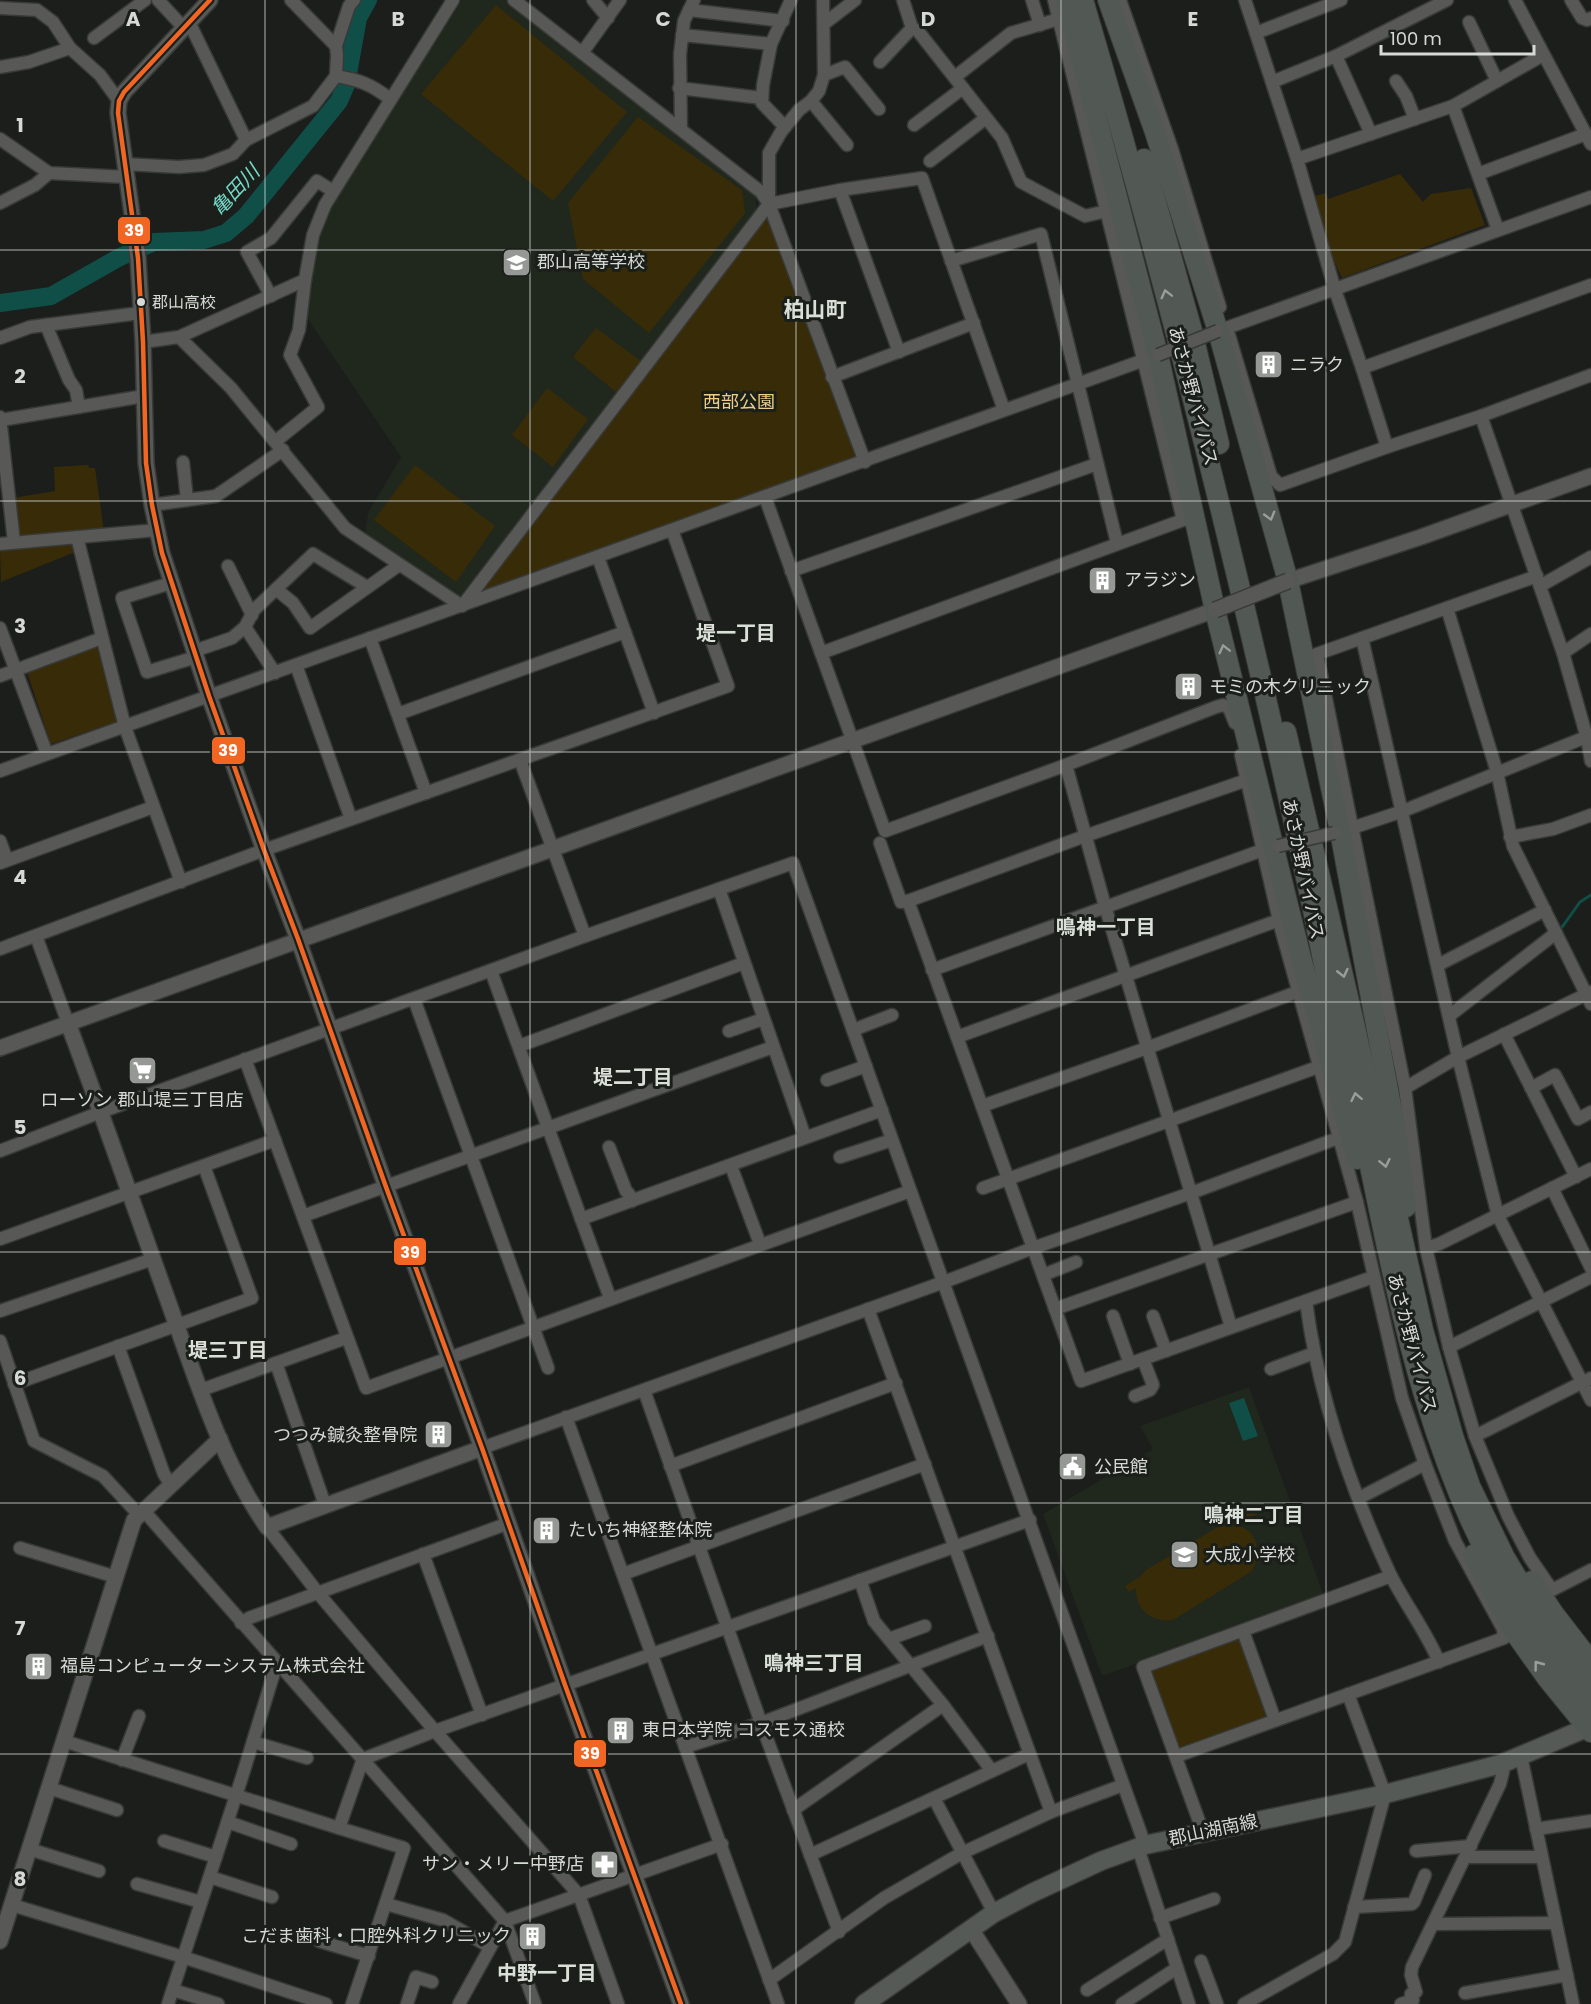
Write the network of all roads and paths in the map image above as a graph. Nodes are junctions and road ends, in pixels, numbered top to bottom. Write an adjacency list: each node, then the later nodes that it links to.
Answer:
1 (146, 0): 39 (street)
2 (158, 0): 34 (street)
3 (210, 0): 34 (street)
4 (291, 0): 41 (street)
5 (354, 0): 41 (street)
6 (453, 0): 57 (street)
7 (514, 0): 43 (street)
8 (593, 0): 28 (street)
9 (620, 0): 28 (street)
10 (791, 0): 31 (street)
11 (823, 0): 33 (street)
12 (855, 0): 33 (street)
13 (903, 0): 36 (street)
14 (1032, 0): 35 (street)
15 (1054, 0): 30 (street)
16 (1066, 0): 97 (highway)
17 (1083, 0): 257 (highway, あさか野バイパス, one-way to 17)
18 (1097, 0): 272 (highway, あさか野バイパス, one-way to 272)
19 (1108, 0): 92 (highway)
20 (1120, 0): 92 (street)
21 (1245, 0): 37 (street)
22 (1341, 0): 37 (street)
23 (1447, 0): 45 (street)
24 (1515, 0): 44 (street)
25 (1571, 0): 29 (street)
26 (692, 5): 31 (street); 38 (street)
27 (0, 8): 42 (street)
28 (608, 18): 43 (street)
29 (1591, 18)
30 (1059, 19): 35 (street); 82 (street)
31 (783, 21): 40 (street)
32 (1469, 22): 52 (street)
33 (825, 23): 48 (street)
34 (186, 25): 58 (street); 70 (street)
35 (1040, 25): 50 (street)
36 (912, 28): 46 (street); 50 (street)
37 (1256, 33): 53 (street)
38 (682, 35): 40 (street); 54 (street)
39 (94, 38)
40 (771, 44): 56 (street)
41 (336, 46): 49 (street)
42 (70, 48): 47 (street); 58 (street)
43 (582, 53): 66 (street)
44 (1543, 55): 52 (street); 69 (street)
45 (1336, 56): 53 (street); 67 (street)
46 (880, 62)
47 (0, 67)
48 (824, 75): 59 (street); 61 (street)
49 (336, 76): 57 (street); 70 (street)
50 (955, 77): 55 (street)
51 (1396, 81): 63 (street)
52 (1497, 81): 60 (street)
53 (1272, 82): 72 (street)
54 (680, 88): 56 (street); 66 (street)
55 (963, 88): 62 (street); 64 (street)
56 (762, 98): 65 (street)
57 (390, 99): 78 (street)
58 (119, 101): 74 (street)
59 (811, 101): 65 (street); 71 (street)
60 (1453, 106): 63 (street); 76 (street)
61 (879, 110)
62 (986, 118): 73 (street); 82 (street)
63 (1414, 119): 67 (street)
64 (914, 125)
65 (785, 128): 81 (street)
66 (681, 129): 81 (street)
67 (1371, 134): 72 (street)
68 (0, 139): 75 (street)
69 (1588, 139): 76 (street)
70 (246, 140): 74 (street)
71 (848, 145)
72 (1297, 159): 87 (street)
73 (930, 161)
74 (125, 170): 75 (street); 89 (street)
75 (49, 173): 80 (street)
76 (1478, 174): 83 (street)
77 (840, 190): 81 (street); 84 (street); 96 (street)
78 (333, 191): 85 (street); 88 (street)
79 (1591, 197): 83 (street)
80 (0, 203)
81 (769, 204): 100 (street); 134 (street)
82 (1107, 211): 97 (street)
83 (1498, 230): 87 (street)
84 (951, 261): 90 (street); 101 (street)
85 (305, 280): 88 (street); 107 (street)
86 (1591, 285): 98 (street)
87 (1335, 290): 92 (street); 98 (street)
88 (271, 296): 93 (street)
89 (140, 313): 91 (street); 95 (street)
90 (974, 323): 96 (street); 104 (street)
91 (46, 325): 94 (street); 103 (street)
92 (1222, 330): 97 (street, bridge); 108 (street); 129 (highway, one-way to 129)
93 (179, 337): 95 (street); 107 (street)
94 (0, 338)
95 (143, 342): 102 (street)
96 (899, 352): 100 (street)
97 (1151, 357): 101 (street); 122 (street); 136 (highway)
98 (1362, 368): 108 (street)
99 (1591, 375): 105 (street)
100 (832, 377): 110 (street)
101 (1077, 383): 104 (street); 112 (street)
102 (144, 396): 103 (street); 117 (street)
103 (79, 407): 106 (street)
104 (1004, 410): 110 (street)
105 (1481, 416): 108 (street); 116 (street)
106 (1, 418): 111 (street)
107 (279, 446): 115 (street); 126 (street)
108 (1387, 447)
109 (183, 462): 115 (street)
110 (865, 462): 114 (street)
111 (3, 463): 121 (street)
112 (1097, 464): 122 (street); 128 (street)
113 (1591, 476): 116 (street)
114 (765, 497): 119 (street); 128 (street)
115 (188, 500): 117 (street)
116 (1513, 503): 129 (street); 130 (street)
117 (152, 505): 118 (street)
118 (157, 530): 120 (street); 131 (street)
119 (672, 530): 124 (street); 153 (street)
120 (77, 537): 121 (street); 142 (street)
121 (15, 542): 123 (street)
122 (1117, 543): 145 (street)
123 (0, 544)
124 (598, 557): 134 (street); 140 (street)
125 (1591, 557): 130 (street)
126 (399, 565): 132 (street); 134 (street)
127 (228, 566): 137 (street)
128 (791, 571): 145 (street)
129 (1288, 581): 136 (street, bridge); 170 (highway)
130 (1538, 581): 135 (street); 146 (street)
131 (171, 583): 147 (street); 147 (street)
132 (367, 587): 133 (street); 133 (street)
133 (276, 589): 137 (street)
134 (462, 606): 143 (street)
135 (1447, 608): 144 (street); 163 (street)
136 (1215, 610): 157 (street); 175 (highway, one-way to 136)
137 (252, 615): 138 (street)
138 (245, 627): 147 (street); 150 (street)
139 (0, 628): 149 (street)
140 (625, 632): 153 (street); 154 (street)
141 (1591, 634): 146 (street)
142 (102, 638): 149 (street); 155 (street)
143 (370, 638): 148 (street); 154 (street)
144 (1362, 638): 167 (street); 170 (street)
145 (821, 653): 157 (street)
146 (1563, 653): 156 (street)
147 (195, 654): 152 (street)
148 (296, 665): 150 (street); 169 (street)
149 (16, 671): 151 (street); 158 (street)
150 (275, 673): 152 (street)
151 (0, 676)
152 (209, 696): 155 (street); 177 (street)
153 (654, 712): 159 (street)
154 (398, 714): 165 (street)
155 (125, 727): 158 (street); 166 (street)
156 (1589, 737): 160 (street); 163 (street)
157 (851, 741): 161 (street); 176 (street)
158 (47, 754): 162 (street)
159 (520, 760): 165 (street); 176 (street)
160 (1591, 761)
161 (1066, 765): 164 (street); 171 (street)
162 (0, 771)
163 (1497, 772): 167 (street); 172 (street)
164 (1246, 780): 171 (street); 175 (street)
165 (426, 793): 169 (street)
166 (153, 807): 178 (street); 179 (street)
167 (1403, 811): 170 (street); 191 (street)
168 (1591, 816): 172 (street)
169 (351, 819): 177 (street)
170 (1342, 831): 175 (street, bridge); 216 (street); 272 (highway)
171 (1085, 836): 181 (street); 182 (street)
172 (1510, 837): 183 (street)
173 (0, 841): 178 (street)
174 (880, 843): 181 (street)
175 (1272, 847): 182 (street); 184 (street); 257 (highway)
176 (553, 849): 187 (street); 188 (street)
177 (264, 850): 179 (street); 188 (street)
178 (4, 862)
179 (181, 882): 186 (street)
180 (719, 889): 187 (street); 190 (street); 203 (street)
181 (908, 901): 192 (street)
182 (1105, 906): 192 (street); 194 (street)
183 (1545, 910): 185 (street); 191 (street)
184 (1279, 920): 194 (street); 195 (street)
185 (1556, 933): 196 (street); 199 (street)
186 (36, 936): 189 (street); 201 (street)
187 (585, 936): 193 (street)
188 (298, 939): 201 (street); 202 (street)
189 (0, 949)
190 (744, 963): 200 (street); 207 (street)
191 (1438, 965): 199 (street)
192 (932, 970): 206 (street)
193 (491, 971): 197 (street); 207 (street)
194 (1126, 976): 206 (street); 210 (street)
195 (1297, 992): 210 (street); 214 (street)
196 (1589, 997): 205 (street)
197 (414, 999): 202 (street); 230 (street)
198 (892, 1015): 203 (street)
199 (1449, 1016): 211 (street)
200 (763, 1019): 204 (street); 208 (street)
201 (68, 1023): 209 (street); 220 (street)
202 (330, 1029): 212 (street); 237 (street)
203 (853, 1030): 213 (street)
204 (729, 1031)
205 (1504, 1034): 211 (street); 217 (street)
206 (957, 1037): 218 (street)
207 (519, 1046): 223 (street)
208 (773, 1047): 223 (street); 224 (street)
209 (0, 1048)
210 (1147, 1048): 218 (street); 222 (street)
211 (1458, 1057): 216 (street); 246 (street)
212 (245, 1059): 220 (street); 226 (street)
213 (866, 1066): 215 (street); 219 (street)
214 (1318, 1067): 222 (street); 225 (street)
215 (827, 1080)
216 (1405, 1088): 251 (street)
217 (1531, 1088): 221 (street); 235 (street)
218 (982, 1106): 236 (street)
219 (882, 1110): 224 (street); 227 (street)
220 (101, 1112): 229 (street); 241 (street)
221 (1591, 1112)
222 (1169, 1120): 236 (street); 242 (street)
223 (548, 1128): 230 (street); 247 (street)
224 (805, 1137): 233 (street)
225 (1338, 1138): 242 (street); 244 (street)
226 (274, 1140): 232 (street); 245 (street)
227 (892, 1140): 231 (street); 240 (street)
228 (609, 1147): 243 (street)
229 (0, 1151)
230 (472, 1156): 237 (street); 270 (street)
231 (840, 1158)
232 (204, 1166): 241 (street); 269 (street)
233 (732, 1166): 243 (street); 249 (street)
234 (1591, 1169): 235 (street)
235 (1576, 1177): 239 (street)
236 (1009, 1179): 238 (street); 250 (street)
237 (386, 1187): 245 (street); 279 (street)
238 (983, 1188)
239 (1552, 1188): 246 (street); 255 (street)
240 (910, 1191): 249 (street); 259 (street)
241 (129, 1193): 248 (street); 253 (street)
242 (1191, 1193): 250 (street); 252 (street)
243 (632, 1201): 247 (street)
244 (1357, 1202): 252 (street); 257 (street)
245 (303, 1216): 273 (street)
246 (1498, 1216): 251 (street); 263 (street)
247 (581, 1219): 260 (street)
248 (0, 1239)
249 (760, 1244): 260 (street)
250 (1034, 1248): 256 (street); 259 (street)
251 (1426, 1248): 276 (street)
252 (1209, 1254): 265 (street); 271 (street)
253 (153, 1259): 266 (street); 269 (street)
254 (1076, 1262): 256 (street)
255 (1591, 1268)
256 (1043, 1275): 265 (street)
257 (1383, 1275): 261 (street); 262 (highway, あさか野バイパス); 298 (street)
258 (1591, 1277): 263 (street)
259 (944, 1282): 264 (street); 304 (street)
260 (610, 1298): 270 (street)
261 (1306, 1301): 271 (street); 278 (street)
262 (1399, 1302): 323 (highway, あさか野バイパス); 338 (highway, one-way to 262)
263 (1542, 1302): 276 (street); 285 (street)
264 (868, 1309): 286 (street); 290 (street)
265 (1055, 1309): 282 (street)
266 (0, 1311)
267 (1113, 1316): 282 (street)
268 (1153, 1316): 277 (street)
269 (177, 1325): 275 (street); 289 (street)
270 (533, 1326): 279 (street); 283 (street)
271 (1231, 1327): 277 (street)
272 (1423, 1330): 288 (highway, あさか野バイパス)
273 (346, 1338): 279 (street); 281 (street)
274 (0, 1341): 287 (street)
275 (118, 1346): 287 (street); 300 (street)
276 (1449, 1347): 294 (street)
277 (1166, 1351): 280 (street)
278 (1314, 1353): 284 (street); 301 (street)
279 (449, 1357): 296 (street)
280 (1143, 1359): 282 (street); 291 (street)
281 (276, 1363): 289 (street); 302 (street)
282 (1130, 1364)
283 (548, 1368)
284 (1271, 1369)
285 (1587, 1380): 292 (street); 294 (street)
286 (896, 1383): 297 (street); 299 (street)
287 (14, 1384): 303 (street)
288 (1437, 1384): 323 (highway, あさか野バイパス); 326 (highway)
289 (201, 1390): 295 (street)
290 (644, 1390): 293 (street); 299 (street)
291 (1135, 1396)
292 (1591, 1400)
293 (567, 1417): 296 (street); 312 (street)
294 (1475, 1436): 311 (street)
295 (220, 1439): 300 (street); 306 (street)
296 (483, 1448): 302 (street); 305 (street)
297 (926, 1464): 307 (street); 308 (street)
298 (1425, 1464): 301 (street); 325 (street)
299 (670, 1466): 308 (street)
300 (171, 1485): 303 (street)
301 (1359, 1498): 313 (street)
302 (325, 1505): 306 (street)
303 (141, 1513): 314 (street); 317 (street)
304 (1030, 1520): 307 (street); 351 (street)
305 (509, 1523): 310 (street); 329 (street)
306 (267, 1527): 316 (street)
307 (954, 1546): 315 (street); 321 (street)
308 (699, 1547): 312 (street); 318 (street)
309 (20, 1548): 314 (street)
310 (423, 1554): 316 (street); 334 (street)
311 (1591, 1570)
312 (623, 1574): 324 (street)
313 (1391, 1576): 320 (street); 325 (street)
314 (116, 1577): 340 (street)
315 (860, 1580): 318 (street); 322 (street)
316 (318, 1593): 317 (street); 339 (street)
317 (241, 1623): 327 (street)
318 (728, 1626): 324 (street); 337 (street)
319 (925, 1626): 322 (street)
320 (1244, 1631): 336 (street); 344 (street)
321 (988, 1636): 328 (street); 343 (street)
322 (889, 1639): 328 (street)
323 (1548, 1642): 330 (highway, あさか野バイパス); 333 (highway, あさか野バイパス)
324 (652, 1654): 329 (street); 342 (street)
325 (1439, 1662): 331 (street)
326 (1591, 1662)
327 (277, 1663): 341 (street); 347 (street)
328 (912, 1665): 332 (street); 337 (street)
329 (566, 1684): 334 (street); 376 (street)
330 (1591, 1686)
331 (1348, 1694): 336 (street); 353 (street)
332 (943, 1705): 350 (street); 357 (street)
333 (1591, 1708)
334 (482, 1715): 339 (street)
335 (139, 1716): 348 (street)
336 (1275, 1720): 344 (street)
337 (762, 1723): 342 (street); 357 (street)
338 (1590, 1728): 345 (main road, 郡山湖南線)
339 (435, 1731): 347 (street); 380 (street)
340 (64, 1741): 348 (street); 352 (street)
341 (253, 1742): 346 (street); 354 (street)
342 (684, 1747): 366 (street)
343 (1029, 1754): 350 (street); 358 (street)
344 (1177, 1756): 363 (street)
345 (1521, 1756): 349 (main road, 郡山湖南線); 362 (street)
346 (307, 1758)
347 (363, 1759): 361 (street); 389 (street)
348 (122, 1760): 354 (street)
349 (1501, 1764): 353 (main road, 郡山湖南線); 370 (street)
350 (992, 1771): 355 (street)
351 (1123, 1785): 358 (street); 367 (street)
352 (49, 1788): 356 (street); 368 (street)
353 (1385, 1794): 363 (main road, 郡山湖南線); 386 (street)
354 (236, 1796): 360 (street); 361 (street)
355 (934, 1798): 371 (street); 372 (street)
356 (117, 1810)
357 (793, 1810): 372 (street)
358 (1051, 1812): 371 (street)
359 (1591, 1821): 362 (street)
360 (228, 1822): 365 (street); 373 (street)
361 (339, 1828): 384 (street)
362 (1536, 1829): 374 (street)
363 (1203, 1832): 367 (main road, 郡山湖南線)
364 (164, 1841): 373 (street)
365 (291, 1844)
366 (722, 1844): 376 (street); 403 (street)
367 (1142, 1846): 387 (main road, 郡山湖南線); 388 (street)
368 (29, 1849): 375 (street); 385 (street)
369 (1416, 1851): 370 (street)
370 (1469, 1851): 374 (street); 391 (street)
371 (962, 1853): 387 (street); 393 (street)
372 (810, 1855): 393 (street)
373 (216, 1857): 378 (street)
374 (1542, 1857): 390 (street)
375 (99, 1871)
376 (635, 1874): 380 (street); 417 (street)
377 (1425, 1875): 386 (street)
378 (210, 1877): 381 (street); 383 (street)
379 (137, 1884): 383 (street)
380 (579, 1895): 389 (street); 416 (street)
381 (272, 1897)
382 (1214, 1899): 388 (street)
383 (201, 1902): 399 (street)
384 (386, 1904): 397 (street); 398 (street)
385 (12, 1905): 395 (street); 399 (street)
386 (1354, 1907): 424 (street)
387 (994, 1913): 392 (main road, 郡山湖南線)
388 (1160, 1918): 394 (street)
389 (505, 1921): 397 (street); 415 (street)
390 (1555, 1923): 391 (street); 402 (street)
391 (1434, 1924): 408 (street)
392 (971, 1929): 419 (main road, 郡山湖南線); 420 (street)
393 (838, 1932): 403 (street)
394 (1168, 1940): 401 (street); 406 (street)
395 (0, 1941)
396 (319, 1941): 398 (street)
397 (490, 1947): 414 (street)
398 (369, 1956): 412 (street)
399 (183, 1957): 405 (street); 411 (street)
400 (1201, 1960): 423 (street)
401 (1177, 1968): 421 (street); 422 (street)
402 (1567, 1975): 407 (street); 425 (street)
403 (770, 1980): 418 (street)
404 (432, 1982): 413 (street)
405 (173, 1990): 409 (street); 410 (street)
406 (1087, 1990)
407 (1465, 1993)
408 (1409, 2003)
409 (168, 2004)
410 (218, 2004)
411 (326, 2004)
412 (352, 2004)
413 (408, 2004)
414 (459, 2004)
415 (535, 2004)
416 (618, 2004)
417 (681, 2004)
418 (778, 2004)
419 (864, 2004)
420 (1019, 2004)
421 (1122, 2004)
422 (1189, 2004)
423 (1217, 2004)
424 (1244, 2004)
425 (1573, 2004)

